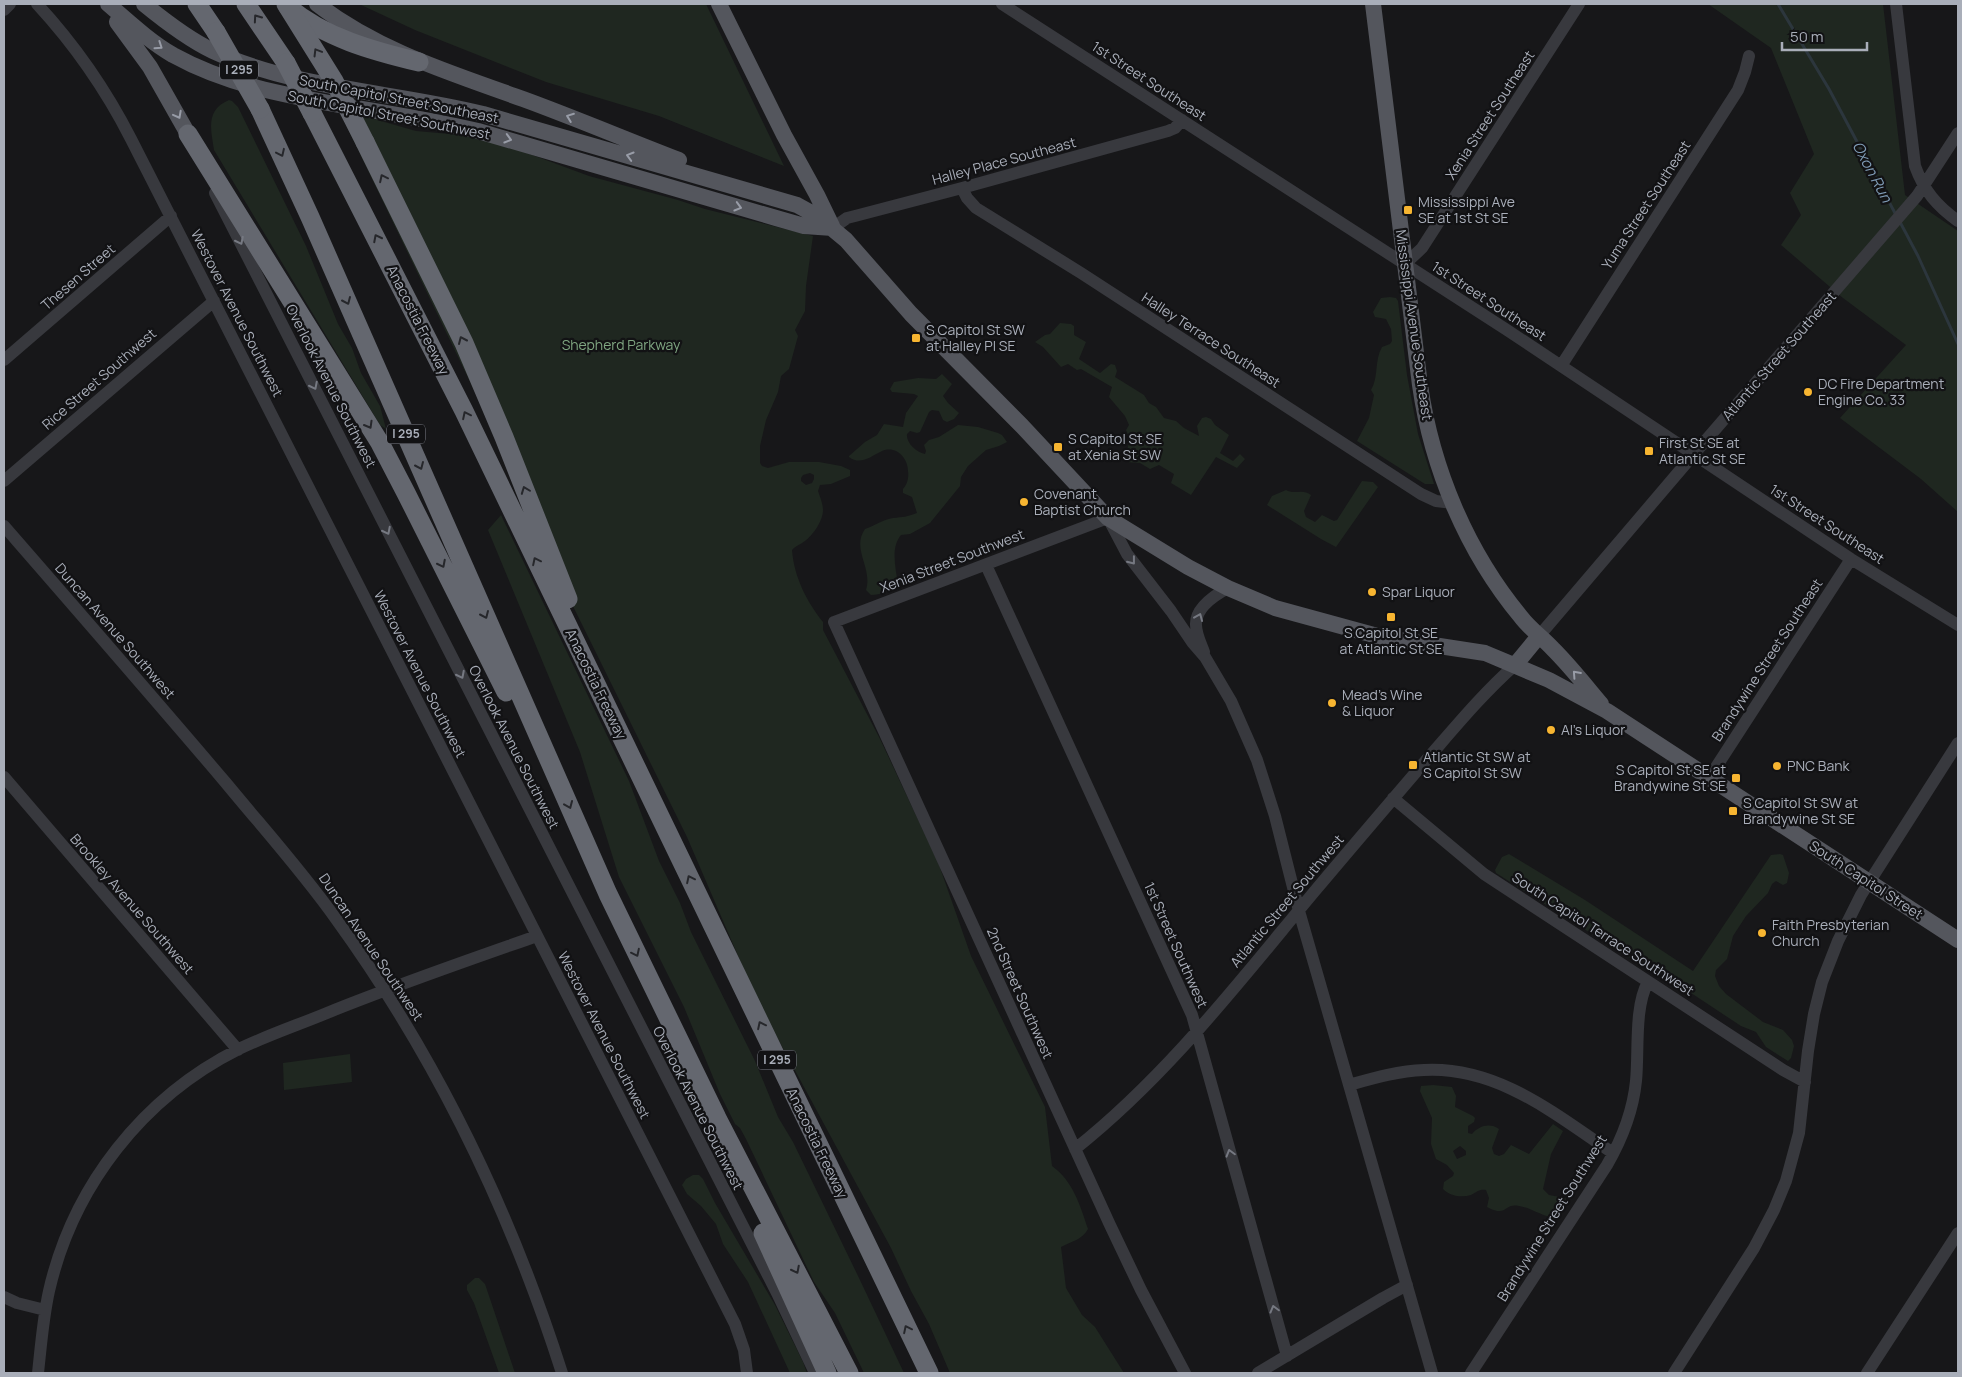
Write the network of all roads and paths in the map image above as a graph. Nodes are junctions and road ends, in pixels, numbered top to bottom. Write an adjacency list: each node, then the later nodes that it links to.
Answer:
1 (10, 4): 15 (street)
2 (37, 4): 24 (street, Westover Avenue Southwest)
3 (101, 4): 20 (main road, one-way to 20)
4 (108, 4): 26 (main road, South Capitol Street Southwest, one-way to 26)
5 (144, 4): 21 (main road, South Capitol Street Southeast, one-way to 5)
6 (197, 4): 47 (highway, I 295, one-way to 47, bridge)
7 (246, 4): 46 (highway, Anacostia Freeway / I 295, one-way to 7, bridge)
8 (285, 4): 17 (highway); 46 (highway, one-way to 8, bridge)
9 (317, 4): 17 (main road)
10 (719, 4): 26 (main road)
11 (1002, 4): 18 (street, 1st Street Southeast)
12 (1373, 4): 27 (main road, Mississippi Avenue Southeast)
13 (1579, 4): 27 (street, Xenia Street Southeast)
14 (1896, 4): 22 (street)
15 (4, 10)
16 (1749, 56): 30 (street, Yuma Street Southeast)
17 (419, 62): 21 (main road, one-way to 17)
18 (1182, 120): 23 (street, Halley Place Southeast); 27 (street, 1st Street Southeast)
19 (1958, 133): 22 (street, Atlantic Street Southeast)
20 (188, 134): 47 (highway, one-way to 47); 72 (street, Overlook Avenue Southwest, one-way to 72)
21 (728, 184): 26 (main road, South Capitol Street Southeast)
22 (1924, 187): 25 (street); 31 (street, Atlantic Street Southeast)
23 (962, 188): 26 (street, Halley Place Southeast); 33 (street, Halley Terrace Southeast)
24 (171, 216): 28 (street, Westover Avenue Southwest); 29 (street, Thesen Street)
25 (1958, 221)
26 (833, 228): 34 (main road, South Capitol Street)
27 (1405, 264): 30 (street, 1st Street Southeast); 33 (main road, Mississippi Avenue Southeast)
28 (214, 301): 32 (street, Rice Street Southwest); 53 (street, Westover Avenue Southwest)
29 (4, 360)
30 (1561, 366): 31 (street, 1st Street Southeast)
31 (1694, 454): 36 (street, 1st Street Southeast); 41 (street, Atlantic Street Southeast)
32 (4, 481)
33 (1453, 503): 41 (main road, Mississippi Avenue Southeast)
34 (1108, 518): 37 (street, Xenia Street Southwest); 38 (main road, South Capitol Street); 42 (street, one-way to 42)
35 (4, 526): 56 (street, Duncan Avenue Southwest)
36 (1851, 558): 40 (street, 1st Street Southeast); 49 (street, Brandywine Street Southeast)
37 (986, 565): 39 (street, Xenia Street Southwest); 57 (street, 1st Street Southwest)
38 (1228, 588): 42 (street, one-way to 38); 43 (main road, South Capitol Street)
39 (834, 622): 62 (street, 2nd Street Southwest)
40 (1958, 625)
41 (1540, 636): 43 (main road, Atlantic Street Southeast); 44 (main road, Mississippi Avenue Southeast, one-way to 41)
42 (1205, 657): 52 (street)
43 (1515, 665): 44 (main road, South Capitol Street); 50 (street, Atlantic Street Southwest)
44 (1607, 711): 49 (main road, South Capitol Street)
45 (1958, 743): 51 (street)
46 (626, 747): 75 (highway, Anacostia Freeway / I 295, one-way to 46)
47 (549, 760): 61 (highway, I 295, one-way to 61)
48 (4, 777): 58 (street, Brookley Avenue Southwest)
49 (1710, 778): 51 (main road, South Capitol Street)
50 (1393, 798): 52 (street, Atlantic Street Southwest); 55 (street, South Capitol Terrace Southwest)
51 (1869, 882): 54 (main road, South Capitol Street); 59 (street)
52 (1299, 911): 57 (street, Atlantic Street Southwest); 60 (street)
53 (536, 936): 56 (street); 71 (street, Westover Avenue Southwest)
54 (1958, 940)
55 (1648, 982): 59 (street, South Capitol Terrace Southwest); 63 (street, Brandywine Street Southwest)
56 (384, 990): 58 (street); 70 (street, Duncan Avenue Southwest)
57 (1197, 1032): 62 (street, Atlantic Street Southwest); 68 (street, 1st Street Southwest, one-way to 57)
58 (238, 1050): 67 (street)
59 (1805, 1082): 80 (street)
60 (1349, 1085): 63 (street); 65 (street)
61 (717, 1118): 73 (highway); 74 (highway, I 295, one-way to 74)
62 (1075, 1149): 76 (street, 2nd Street Southwest)
63 (1613, 1153): 79 (street, Brandywine Street Southwest)
64 (1958, 1233): 81 (street)
65 (1407, 1285): 68 (street); 78 (street)
66 (4, 1297): 67 (street)
67 (45, 1310): 69 (street)
68 (1287, 1356): 77 (street)
69 (38, 1373)
70 (562, 1373)
71 (747, 1373)
72 (815, 1373)
73 (827, 1373)
74 (849, 1373)
75 (929, 1373)
76 (1185, 1373)
77 (1258, 1373)
78 (1432, 1373)
79 (1471, 1373)
80 (1674, 1373)
81 (1867, 1373)

